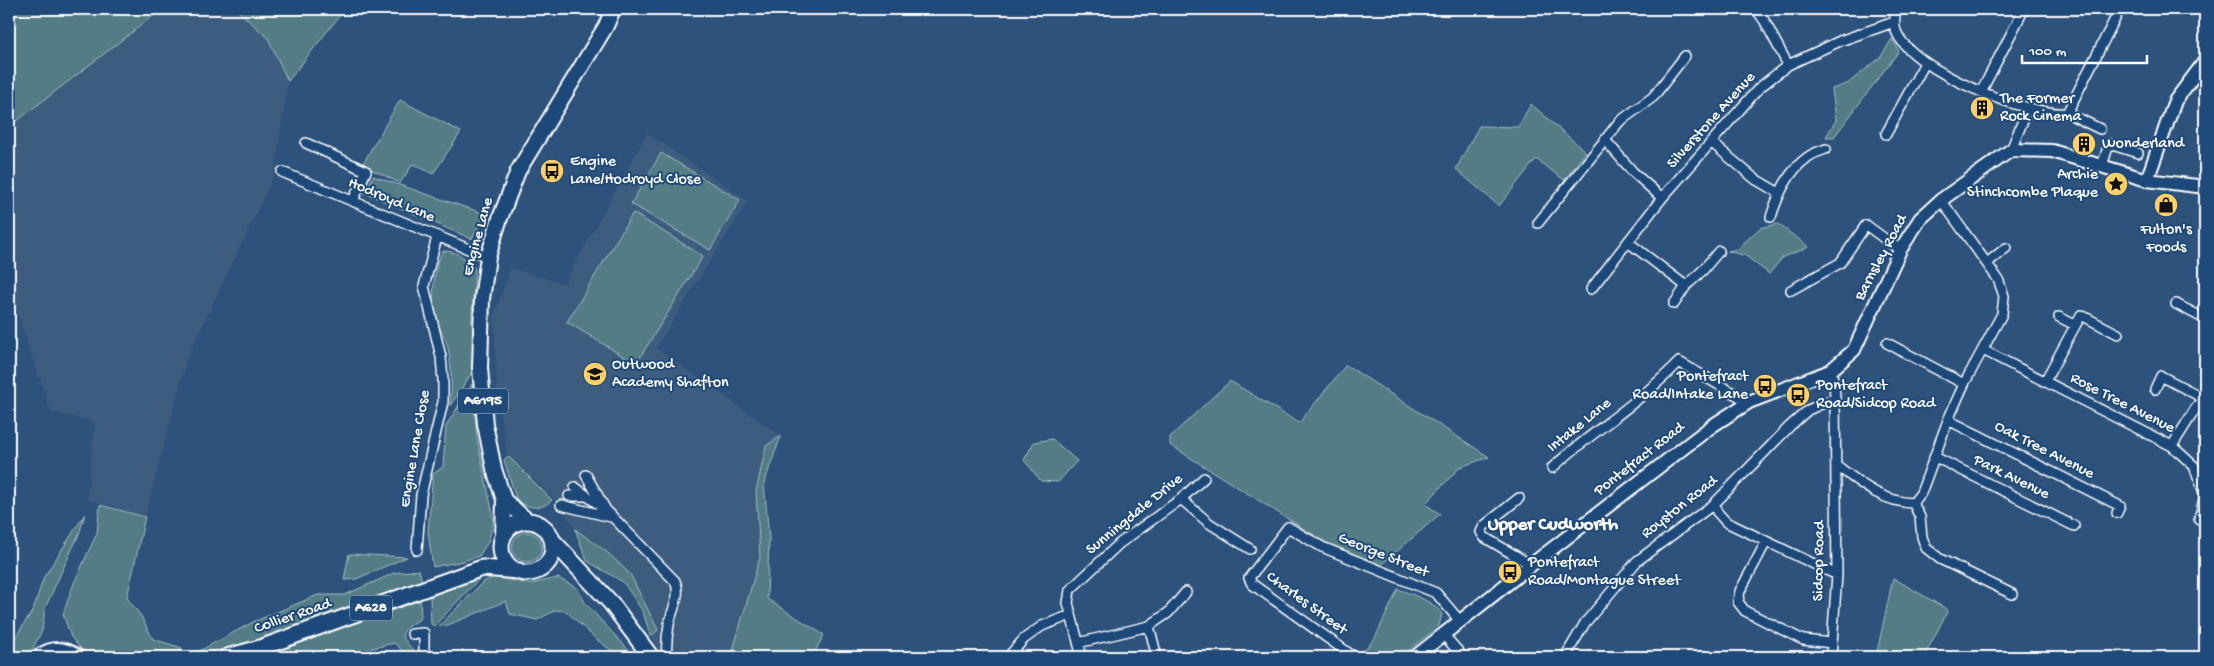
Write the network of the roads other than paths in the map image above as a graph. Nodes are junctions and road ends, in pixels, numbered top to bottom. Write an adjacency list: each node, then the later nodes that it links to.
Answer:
1 (613, 9): 37 (main road, Engine Lane / A6195)
2 (1756, 9): 10 (street)
3 (1896, 9): 6 (street)
4 (2024, 9): 11 (street)
5 (2120, 9): 13 (street)
6 (1894, 22): 9 (street); 10 (street, Silverstone Avenue)
7 (1686, 56): 16 (street)
8 (2205, 60): 24 (street)
9 (1924, 63): 11 (street); 15 (street)
10 (1788, 65): 17 (street, Silverstone Avenue)
11 (1980, 92): 12 (street)
12 (2028, 108): 13 (street); 20 (street)
13 (2067, 113): 14 (street)
14 (2100, 129)
15 (1886, 134)
16 (1605, 140): 27 (street); 31 (street)
17 (1711, 142): 26 (street); 27 (street, Silverstone Avenue)
18 (306, 143): 29 (street)
19 (1826, 149): 26 (street)
20 (2011, 150): 22 (street); 28 (street, Barnsley Road)
21 (2138, 153): 22 (street)
22 (2102, 166): 24 (street)
23 (282, 172): 29 (street, Hodroyd Lane)
24 (2147, 180): 25 (street)
25 (2205, 187)
26 (1779, 193): 30 (street)
27 (1662, 198): 33 (street, Silverstone Avenue)
28 (1941, 200): 35 (street, Barnsley Road); 38 (street)
29 (353, 201): 32 (street, Hodroyd Lane)
30 (1771, 217)
31 (1538, 223)
32 (437, 237): 37 (street, Hodroyd Lane); 81 (street, Engine Lane Close)
33 (1628, 242): 39 (street); 40 (street, Silverstone Avenue)
34 (2006, 248): 38 (street)
35 (1900, 250): 41 (street); 50 (street, Barnsley Road)
36 (1719, 251): 39 (street)
37 (488, 257): 68 (main road, Engine Lane / A6195)
38 (1987, 263): 49 (street)
39 (1686, 286): 42 (street)
40 (1591, 289)
41 (1791, 290)
42 (1674, 304)
43 (2176, 304): 45 (street)
44 (2059, 316): 46 (street)
45 (2205, 319)
46 (2075, 325): 47 (street); 51 (street)
47 (2118, 334)
48 (1887, 343): 52 (street)
49 (1983, 350): 51 (street, Rose Tree Avenue); 52 (street)
50 (1830, 371): 54 (street); 56 (street, Pontefract Road)
51 (2045, 381): 58 (street, Rose Tree Avenue)
52 (1964, 384): 57 (street)
53 (2154, 389): 55 (street)
54 (1835, 398): 60 (street, Sidcop Road); 70 (street, Royston Road)
55 (2205, 398): 58 (street)
56 (1749, 402): 61 (street, Intake Lane); 82 (street, Pontefract Road)
57 (1948, 420): 59 (street); 72 (street, Oak Tree Avenue)
58 (2172, 446): 63 (street, Rose Tree Avenue)
59 (1935, 458): 69 (street); 76 (street, Park Avenue)
60 (1836, 465): 69 (street); 88 (street, Sidcop Road)
61 (1552, 468)
62 (1204, 478): 67 (street, Sunningdale Drive)
63 (2205, 495): 74 (street, Rose Tree Avenue)
64 (569, 496): 65 (street)
65 (587, 496): 73 (street); 73 (street)
66 (1519, 498): 82 (street)
67 (1181, 499): 80 (street); 91 (street, Sunningdale Drive)
68 (504, 500): 75 (main road); 78 (main road, Engine Lane / A6195)
69 (1913, 503): 90 (street)
70 (1714, 504): 79 (street); 110 (street, Royston Road)
71 (562, 505): 73 (street)
72 (2117, 513)
73 (609, 514): 103 (street)
74 (2199, 519)
75 (528, 521): 77 (highway); 78 (highway)
76 (2074, 526)
77 (552, 540): 84 (highway); 86 (highway)
78 (502, 541): 83 (highway); 85 (highway)
79 (1766, 542): 88 (street); 97 (street)
80 (1250, 549)
81 (417, 550)
82 (1531, 564): 92 (street, Pontefract Road)
83 (482, 568): 85 (highway, Collier Road / A628); 100 (highway, Collier Road / A628)
84 (541, 568): 85 (highway, A628); 86 (highway, A628)
85 (519, 571)
86 (581, 572): 102 (highway)
87 (1254, 572): 92 (street, George Street); 107 (street, Charles Street)
88 (1837, 575): 97 (street, Sidcop Road)
89 (1186, 592): 93 (street)
90 (2012, 594)
91 (1071, 615): 96 (street, Sunningdale Drive); 104 (street)
92 (1460, 621): 95 (street, Pontefract Road)
93 (1149, 626): 96 (street); 106 (street)
94 (412, 634): 101 (street)
95 (1443, 634): 108 (street, Pontefract Road); 109 (street)
96 (1078, 643): 105 (street, Sunningdale Drive)
97 (1832, 643): 111 (street, Sidcop Road)
98 (40, 657): 99 (highway)
99 (76, 657)
100 (228, 657)
101 (424, 657)
102 (651, 657)
103 (667, 657)
104 (1008, 657)
105 (1082, 657)
106 (1157, 657)
107 (1354, 657)
108 (1415, 657)
109 (1463, 657)
110 (1564, 657)
111 (1831, 657)

